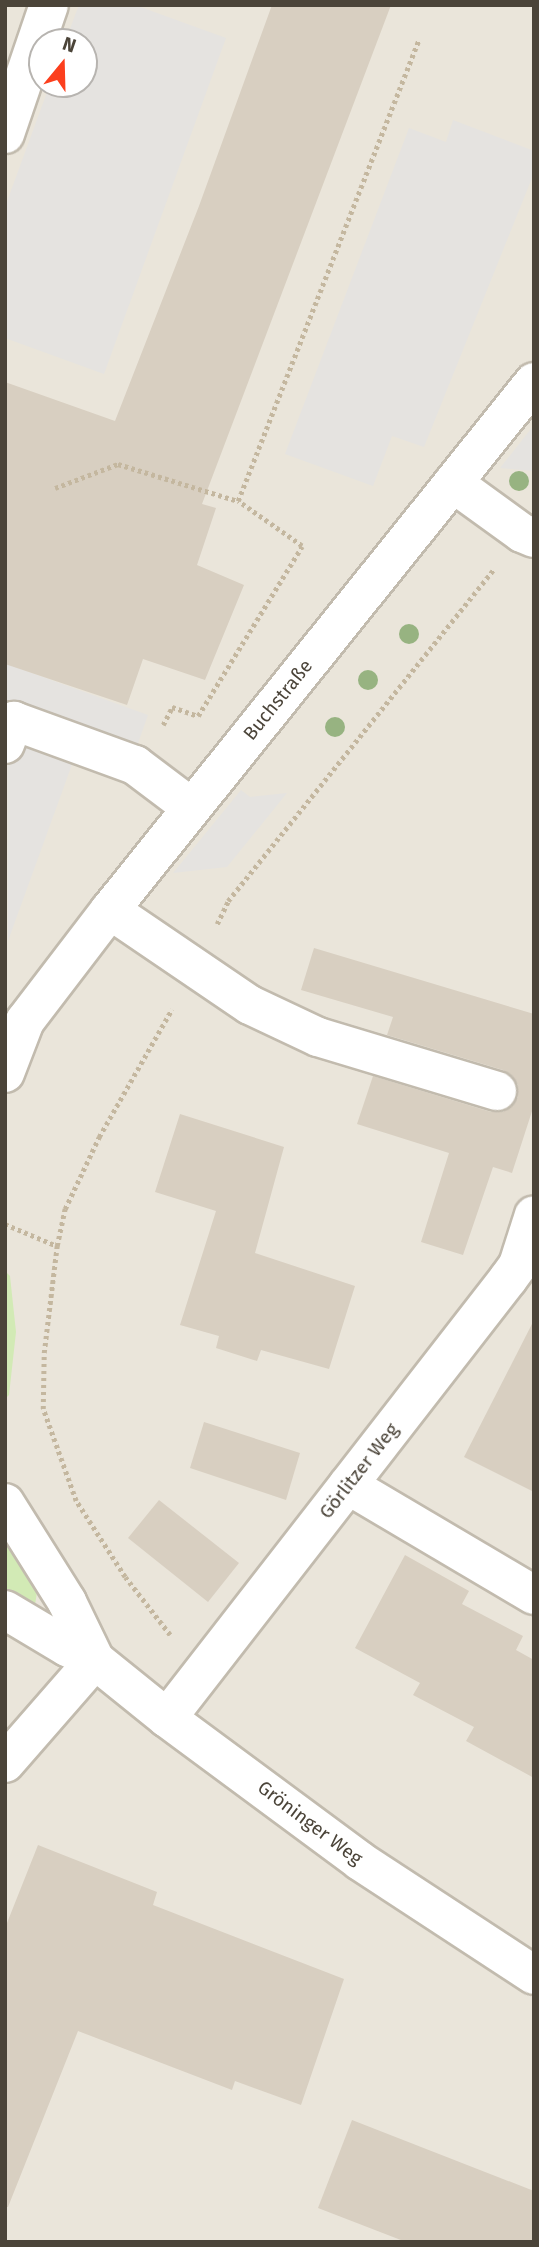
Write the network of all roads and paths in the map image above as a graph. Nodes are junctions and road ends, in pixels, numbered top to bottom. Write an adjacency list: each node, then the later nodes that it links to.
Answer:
1 (49, 5): 3 (street)
2 (419, 40): 7 (path)
3 (5, 134)
4 (534, 382): 5 (street, Buchstraße)
5 (453, 483): 8 (street); 11 (street, Buchstraße)
6 (55, 488): 7 (path)
7 (238, 501): 9 (path)
8 (528, 536): 13 (path)
9 (161, 729)
10 (5, 744): 11 (street)
11 (192, 808): 12 (street, Buchstraße)
12 (110, 910): 13 (street); 14 (street, Buchstraße)
13 (195, 969): 16 (street); 19 (path)
14 (15, 1028): 15 (street, Buchstraße)
15 (5, 1073)
16 (497, 1091)
17 (534, 1214): 20 (street, Görlitzer Weg)
18 (5, 1224): 19 (path)
19 (57, 1246): 25 (path)
20 (348, 1485): 22 (street); 25 (street, Görlitzer Weg)
21 (5, 1503): 24 (street, Gröninger Weg)
22 (534, 1595)
23 (5, 1610): 24 (street, Gröninger Weg)
24 (95, 1660): 26 (street, Gröninger Weg); 27 (street)
25 (208, 1667): 26 (street, Görlitzer Weg)
26 (167, 1718): 28 (street, Gröninger Weg)
27 (5, 1763)
28 (534, 1975)

